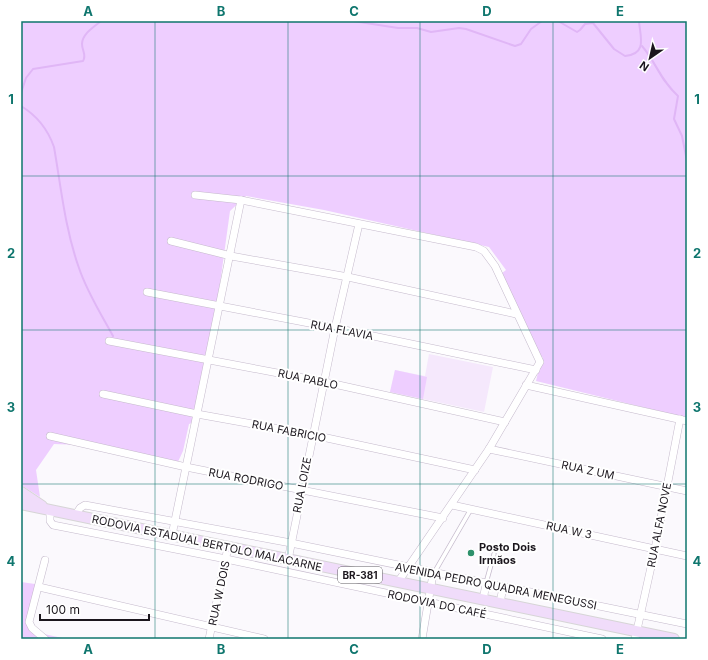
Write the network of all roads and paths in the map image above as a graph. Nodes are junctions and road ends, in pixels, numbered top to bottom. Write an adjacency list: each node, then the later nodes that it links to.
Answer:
1 (195, 194): 2 (street)
2 (241, 200): 3 (street); 5 (street)
3 (359, 224): 6 (street, RUA LOIZE); 9 (street)
4 (171, 241): 5 (street)
5 (231, 256): 6 (street); 8 (street)
6 (348, 276): 9 (street); 10 (street, RUA LOIZE)
7 (147, 292): 8 (street, RUA FLAVIA)
8 (220, 307): 10 (street, RUA FLAVIA); 12 (street)
9 (516, 314): 13 (street)
10 (335, 328): 13 (street, RUA FLAVIA); 14 (street, RUA LOIZE)
11 (109, 341): 12 (street, RUA PABLO)
12 (209, 359): 14 (street, RUA PABLO); 17 (street)
13 (536, 370): 15 (street)
14 (325, 382): 19 (street, RUA PABLO); 20 (street, RUA LOIZE)
15 (526, 385): 18 (street); 19 (street)
16 (103, 394): 17 (street, RUA FABRICIO)
17 (197, 414): 20 (street, RUA FABRICIO); 23 (street)
18 (684, 420): 25 (street, RUA ALFA NOVE)
19 (505, 422): 22 (street)
20 (313, 435): 24 (street, RUA FABRICIO); 26 (street, RUA LOIZE)
21 (50, 436): 23 (street, RUA RODRIGO)
22 (489, 449): 24 (street); 25 (street, RUA Z UM)
23 (186, 467): 26 (street, RUA RODRIGO); 35 (street)
24 (475, 470): 30 (street)
25 (667, 487): 27 (street, RUA Z UM); 39 (street, RUA ALFA NOVE)
26 (301, 490): 34 (street, RUA RODRIGO); 37 (street, RUA LOIZE)
27 (687, 491)
28 (21, 492): 32 (main road)
29 (21, 504): 32 (main road, BR-381)
30 (452, 505): 31 (street, RUA W 3); 34 (street)
31 (471, 509): 39 (street, RUA W 3); 46 (lane)
32 (48, 510): 33 (main road, RODOVIA ESTADUAL BERTOLO MALACARNE / BR-381); 42 (street, RODOVIA DO CAFÉ)
33 (75, 516): 35 (street, AVENIDA PEDRO QUADRA MENEGUSSI); 36 (main road, RODOVIA ESTADUAL BERTOLO MALACARNE / BR-381)
34 (443, 518): 45 (street)
35 (174, 523): 36 (street); 37 (street, AVENIDA PEDRO QUADRA MENEGUSSI)
36 (172, 535): 38 (main road, RODOVIA ESTADUAL BERTOLO MALACARNE / BR-381)
37 (291, 543): 44 (street, RUA LOIZE); 45 (street, AVENIDA PEDRO QUADRA MENEGUSSI)
38 (228, 547): 42 (street, RUA W DOIS); 44 (main road, RODOVIA ESTADUAL BERTOLO MALACARNE / BR-381)
39 (655, 549): 41 (street, RUA W 3); 55 (street, RUA ALFA NOVE)
40 (494, 554): 48 (lane)
41 (687, 556)
42 (226, 559): 53 (street, RODOVIA DO CAFÉ); 57 (street, RUA W DOIS)
43 (45, 560): 49 (street)
44 (288, 560): 47 (main road, RODOVIA ESTADUAL BERTOLO MALACARNE / BR-381)
45 (408, 568): 46 (street, AVENIDA PEDRO QUADRA MENEGUSSI); 47 (street)
46 (433, 574): 48 (street, AVENIDA PEDRO QUADRA MENEGUSSI); 51 (street)
47 (398, 582): 51 (main road, RODOVIA ESTADUAL BERTOLO MALACARNE / BR-381)
48 (486, 584): 50 (street, AVENIDA PEDRO QUADRA MENEGUSSI); 52 (street)
49 (39, 587): 57 (street); 59 (street)
50 (503, 587): 54 (street); 55 (street, AVENIDA PEDRO QUADRA MENEGUSSI)
51 (431, 589): 52 (main road, RODOVIA ESTADUAL BERTOLO MALACARNE / BR-381); 53 (street)
52 (483, 600): 54 (main road, RODOVIA ESTADUAL BERTOLO MALACARNE / BR-381)
53 (429, 602): 62 (street); 63 (street, RODOVIA DO CAFÉ)
54 (500, 603): 58 (main road, RODOVIA ESTADUAL BERTOLO MALACARNE / BR-381)
55 (640, 615): 56 (street, AVENIDA PEDRO QUADRA MENEGUSSI); 58 (street, RUA ALFA NOVE)
56 (687, 624)
57 (212, 628): 60 (street, RUA W DOIS); 61 (street)
58 (636, 635): 64 (main road, RODOVIA ESTADUAL BERTOLO MALACARNE / BR-381)
59 (45, 639)
60 (209, 639)
61 (264, 639)
62 (422, 639)
63 (602, 639)
64 (674, 639)

